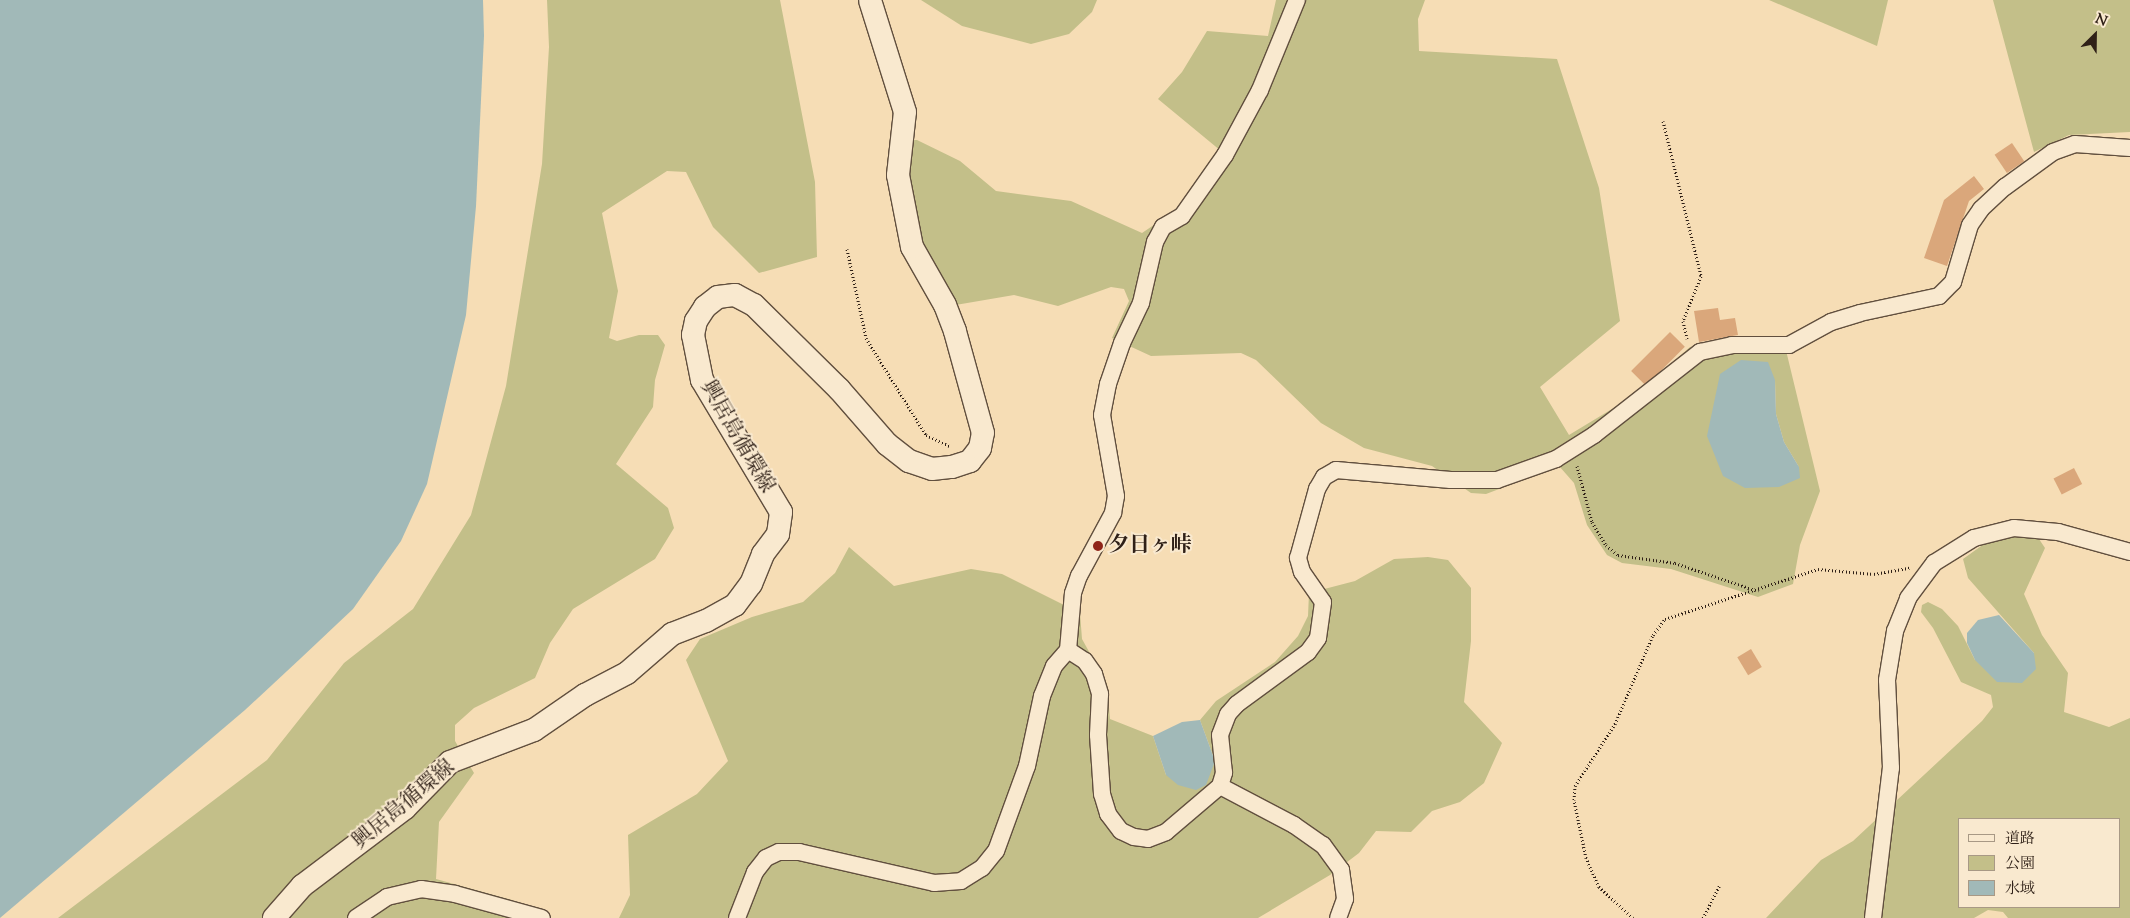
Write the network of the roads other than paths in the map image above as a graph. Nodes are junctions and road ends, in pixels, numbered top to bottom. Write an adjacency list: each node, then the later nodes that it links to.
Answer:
1 (870, 0): 7 (main road, 興居島循環線)
2 (1297, 0): 5 (street)
3 (2130, 148): 6 (street)
4 (2130, 552): 12 (street)
5 (1068, 650): 6 (street); 10 (street)
6 (1220, 786): 11 (street)
7 (274, 918)
8 (356, 918): 9 (street)
9 (542, 918)
10 (737, 918)
11 (1338, 918)
12 (1873, 918)

